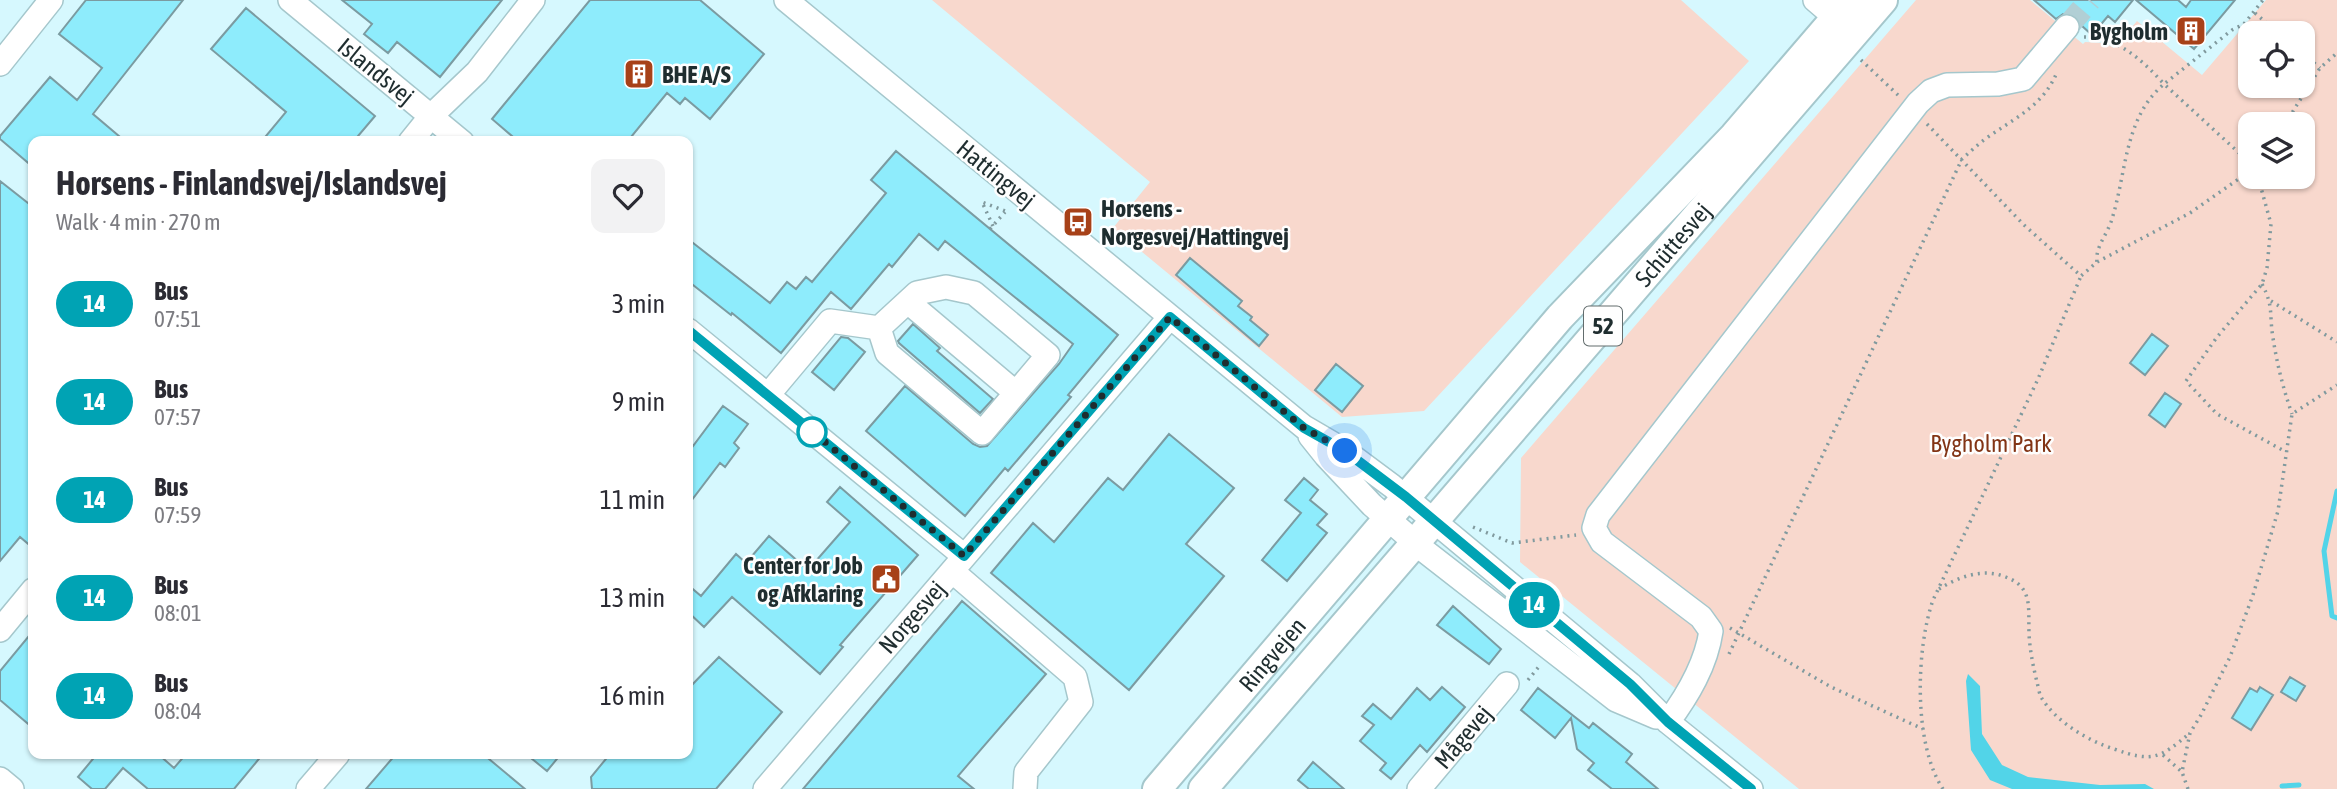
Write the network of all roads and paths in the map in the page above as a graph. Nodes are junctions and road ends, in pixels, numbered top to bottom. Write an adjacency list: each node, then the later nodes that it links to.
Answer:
1 (51, 0): 13 (street)
2 (290, 0): 20 (street, Islandsvej)
3 (533, 0): 20 (street)
4 (786, 0): 33 (street, Hattingvej)
5 (1883, 0): 11 (main road, Schüttesvej / 52)
6 (2263, 0): 8 (path)
7 (1834, 6): 43 (main road, Schüttesvej / 52)
8 (2255, 13): 9 (path); 17 (path)
9 (2264, 21)
10 (2074, 32): 17 (path); 18 (street)
11 (1843, 46): 18 (path); 45 (main road, Schüttesvej / 52)
12 (2337, 53): 16 (path)
13 (0, 64)
14 (2315, 64): 16 (path)
15 (2060, 65): 24 (path)
16 (2320, 68): 19 (path)
17 (2164, 84): 23 (path); 28 (path)
18 (1913, 110): 24 (path); 46 (street)
19 (2292, 112)
20 (431, 116): 21 (street); 22 (street, Islandsvej)
21 (415, 136)
22 (455, 136)
23 (2238, 152)
24 (1962, 159): 29 (path); 53 (path)
25 (2238, 179): 28 (path)
26 (2261, 189): 30 (path)
27 (992, 227): 27 (path)
28 (2097, 262): 29 (path)
29 (2081, 276): 50 (path)
30 (2262, 284): 31 (path); 42 (path)
31 (2271, 301): 36 (path); 40 (path)
32 (908, 302): 34 (street); 38 (street); 38 (street)
33 (1170, 317): 41 (street, Hattingvej); 49 (street, Norgesvej)
34 (878, 328): 38 (street); 39 (street)
35 (693, 337): 39 (street)
36 (2337, 342)
37 (2337, 385): 40 (path)
38 (1016, 393)
39 (768, 395): 49 (street)
40 (2292, 414): 42 (path)
41 (1304, 428): 43 (street, Hattingvej); 44 (street, Hattingvej)
42 (2287, 452): 59 (path)
43 (1406, 497): 44 (main road, Schüttesvej / 52); 45 (street, Hattingvej)
44 (1387, 519): 48 (street, Hattingvej); 68 (main road, Ringvejen / 52)
45 (1435, 521): 47 (street, Hattingvej); 48 (main road, Ringvejen / 52)
46 (1594, 528): 47 (path); 57 (street)
47 (1459, 542): 57 (street, Hattingvej)
48 (1416, 544): 54 (street, Hattingvej); 69 (main road, Ringvejen / 52)
49 (958, 563): 66 (street, Norgesvej); 67 (street)
50 (1937, 590): 58 (path); 60 (path)
51 (28, 596): 52 (street)
52 (0, 630)
53 (1739, 632): 55 (path); 58 (path)
54 (1552, 651): 56 (path); 57 (street, Hattingvej)
55 (1728, 654)
56 (1507, 684): 70 (street, Mågevej)
57 (1668, 722): 71 (street)
58 (1923, 729): 72 (path)
59 (2190, 733): 60 (path); 62 (path)
60 (2163, 755): 62 (path)
61 (334, 759): 65 (street)
62 (2182, 772): 73 (path)
63 (0, 779): 64 (street)
64 (12, 789)
65 (308, 789)
66 (765, 789)
67 (1025, 789)
68 (1157, 789)
69 (1203, 789)
70 (1419, 789)
71 (1751, 789)
72 (1943, 789)
73 (2188, 789)

